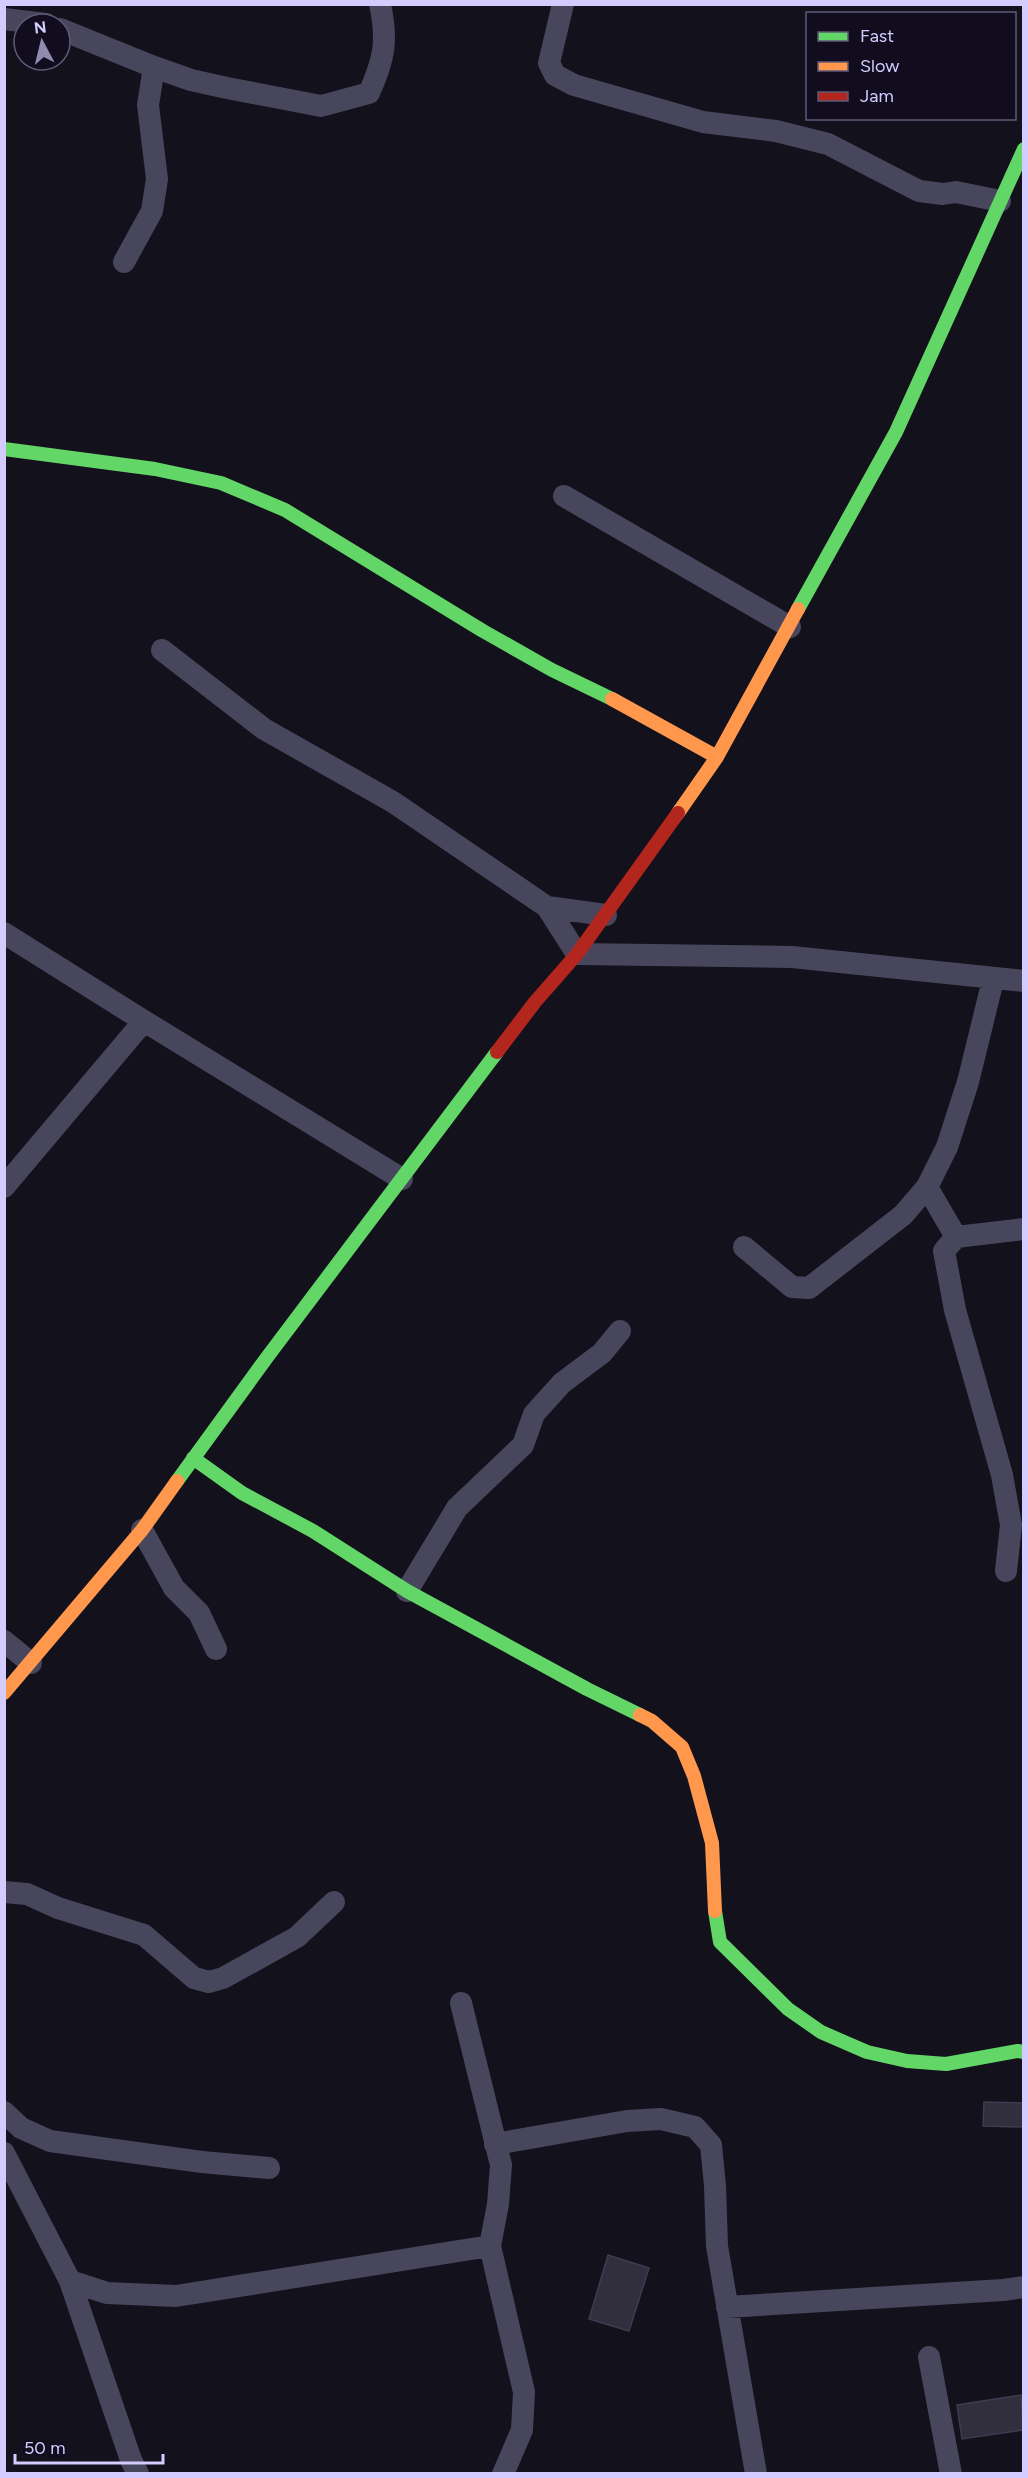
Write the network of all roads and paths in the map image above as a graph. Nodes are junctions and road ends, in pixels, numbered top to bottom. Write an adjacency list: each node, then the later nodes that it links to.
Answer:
1 (381, 4): 4 (street)
2 (563, 4): 6 (street)
3 (72, 34): 4 (street)
4 (154, 67): 7 (street)
5 (1023, 148): 6 (street)
6 (1000, 201): 10 (street)
7 (124, 261)
8 (4, 449): 12 (street)
9 (564, 496): 10 (street)
10 (790, 627): 12 (street)
11 (162, 650): 13 (street)
12 (717, 757): 14 (street)
13 (547, 907): 14 (street); 16 (street)
14 (606, 915): 16 (street)
15 (4, 933): 19 (street)
16 (577, 954): 17 (street); 20 (street)
17 (993, 980): 18 (street); 22 (street)
18 (1023, 981)
19 (144, 1022): 20 (street); 21 (street)
20 (402, 1179): 27 (street)
21 (4, 1187)
22 (927, 1187): 24 (street); 25 (street)
23 (1023, 1229): 24 (street)
24 (956, 1236): 29 (street)
25 (744, 1247)
26 (620, 1331): 30 (street)
27 (193, 1458): 28 (street); 30 (street)
28 (142, 1530): 32 (street); 33 (street)
29 (1006, 1571)
30 (407, 1591): 38 (street)
31 (4, 1641): 33 (street)
32 (216, 1649)
33 (31, 1663): 34 (street)
34 (4, 1693)
35 (4, 1892): 36 (street)
36 (334, 1902)
37 (461, 2003): 40 (street)
38 (1023, 2052)
39 (4, 2112): 42 (street)
40 (495, 2144): 43 (street); 46 (street)
41 (4, 2153): 44 (street)
42 (269, 2168)
43 (490, 2246): 44 (street); 49 (street)
44 (70, 2281): 48 (street)
45 (1023, 2287): 46 (street)
46 (727, 2307): 50 (street)
47 (929, 2357): 51 (street)
48 (138, 2474)
49 (503, 2474)
50 (756, 2474)
51 (951, 2474)

